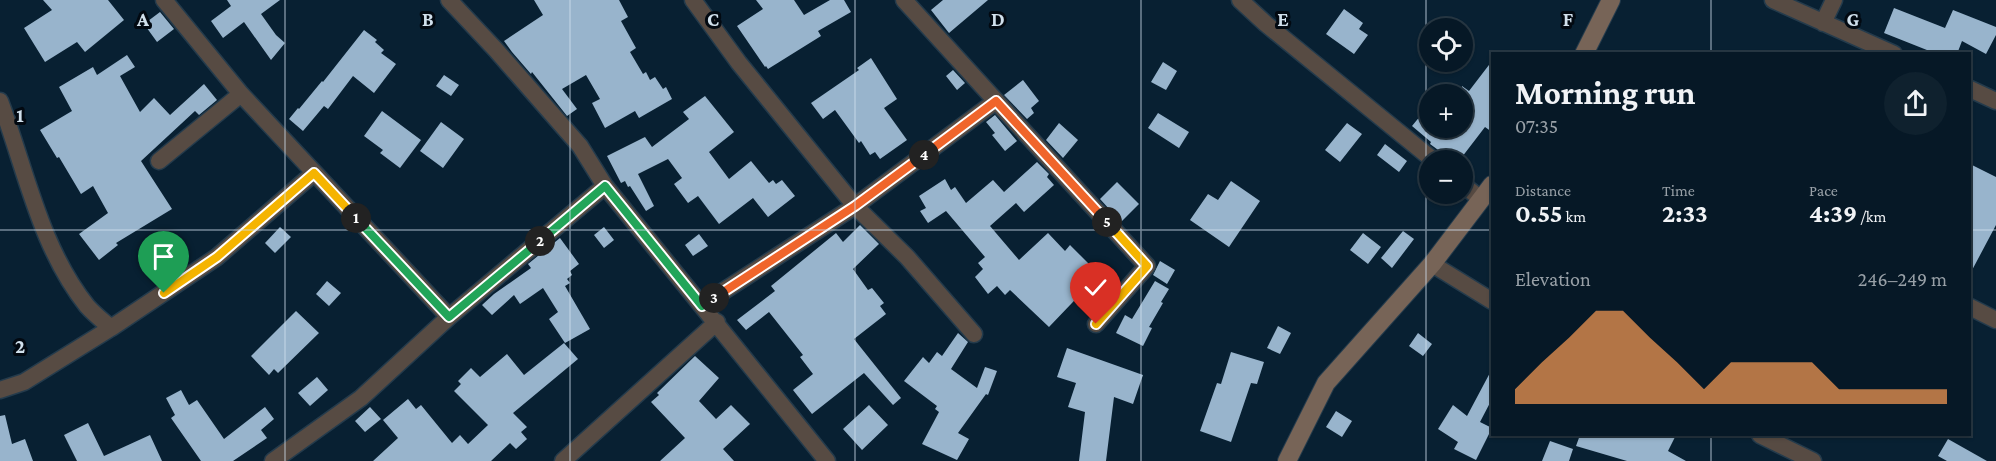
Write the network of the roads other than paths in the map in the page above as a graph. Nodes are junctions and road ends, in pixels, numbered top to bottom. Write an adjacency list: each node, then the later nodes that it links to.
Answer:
1 (164, 0): 14 (street)
2 (449, 0): 21 (street)
3 (693, 0): 23 (street)
4 (904, 0): 16 (street)
5 (1240, 0): 18 (street)
6 (1611, 0): 11 (main road)
7 (1773, 0): 9 (street)
8 (1834, 0): 9 (street)
9 (1823, 23): 10 (street)
10 (1864, 48): 12 (street)
11 (1585, 52)
12 (1884, 52)
13 (1971, 89): 17 (street)
14 (242, 94): 19 (street); 20 (street)
15 (0, 101): 32 (street)
16 (996, 101): 23 (street); 31 (street)
17 (1996, 101)
18 (1422, 150)
19 (159, 160)
20 (314, 173): 28 (street); 32 (street)
21 (605, 186): 26 (street); 28 (street)
22 (1487, 192): 24 (main road)
23 (855, 206): 26 (street); 33 (street)
24 (1432, 264): 25 (street); 39 (main road)
25 (1491, 300)
26 (702, 306): 30 (street)
27 (1971, 308): 29 (street)
28 (449, 317): 36 (street)
29 (1996, 320)
30 (717, 322): 37 (street); 38 (street)
31 (1096, 324)
32 (111, 328): 34 (street)
33 (974, 334)
34 (0, 390)
35 (1762, 436): 40 (street)
36 (273, 461)
37 (562, 461)
38 (827, 461)
39 (1287, 461)
40 (1813, 461)

